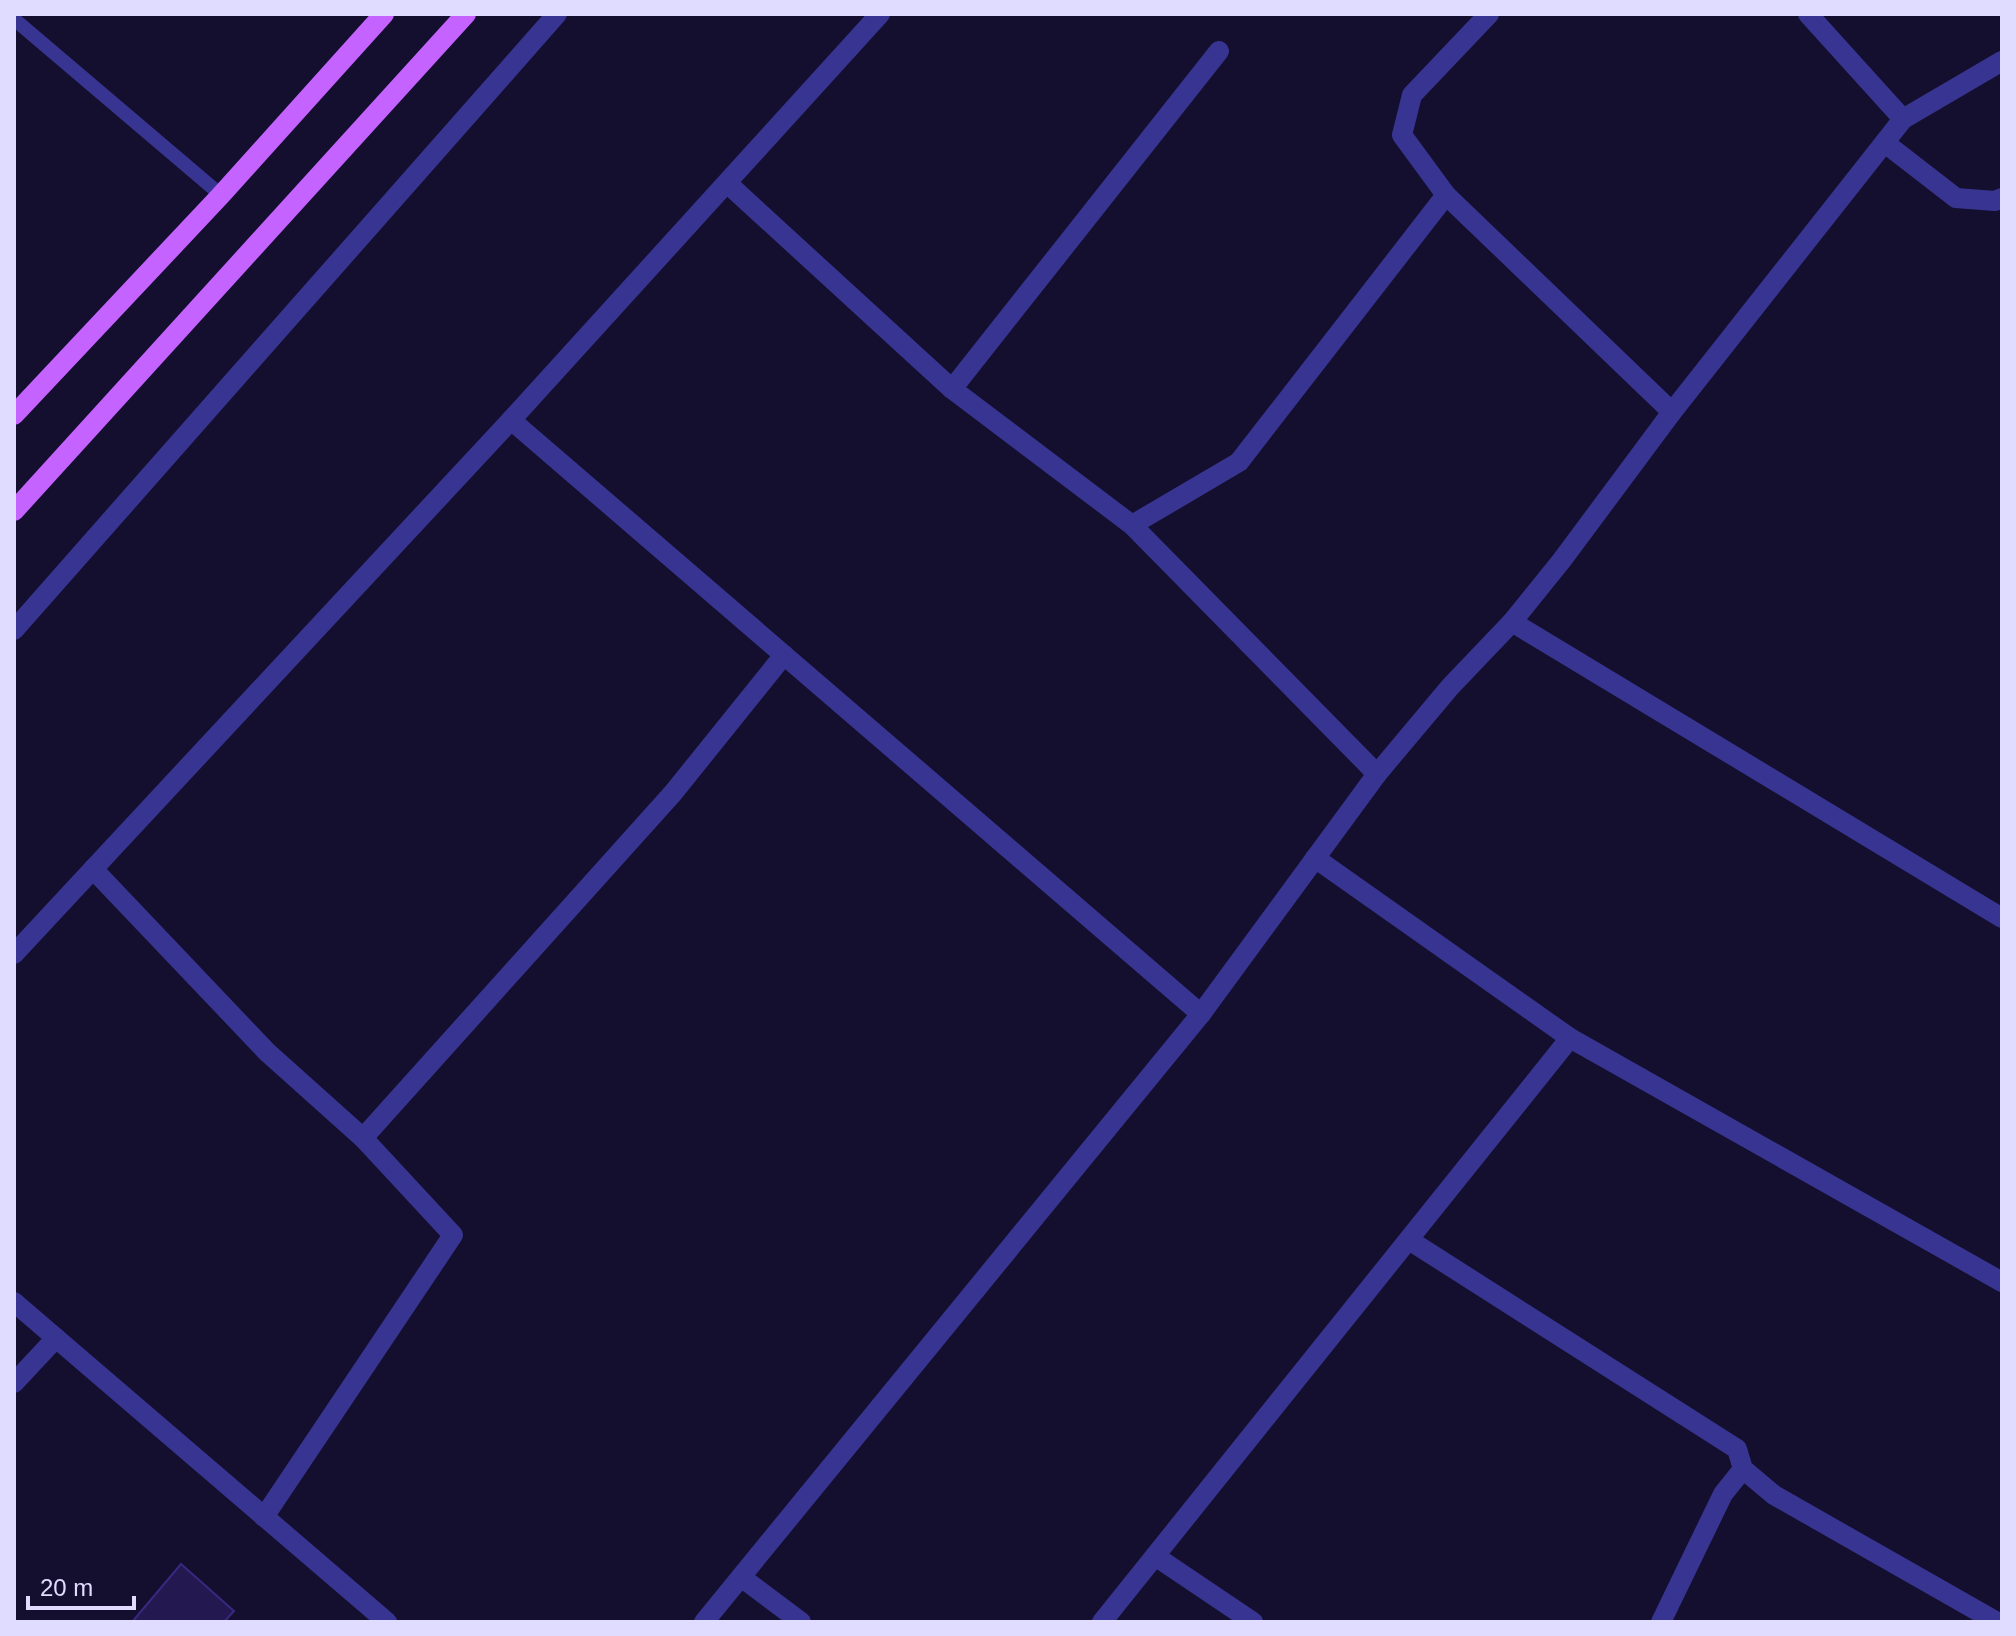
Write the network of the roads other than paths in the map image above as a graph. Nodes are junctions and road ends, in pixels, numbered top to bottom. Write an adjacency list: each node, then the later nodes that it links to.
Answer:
1 (384, 14): 13 (main road)
2 (466, 14): 20 (main road)
3 (557, 14): 23 (street)
4 (880, 14): 12 (street)
5 (1489, 14): 14 (street)
6 (1808, 14): 10 (street)
7 (14, 19): 13 (lane)
8 (1219, 51): 16 (street)
9 (2002, 61): 10 (street)
10 (1903, 119): 11 (street)
11 (1885, 143): 15 (street); 17 (street)
12 (727, 183): 16 (street); 19 (street)
13 (221, 195): 18 (main road)
14 (1446, 195): 17 (street); 21 (street)
15 (2002, 198)
16 (952, 389): 21 (street)
17 (1672, 412): 22 (street)
18 (14, 415)
19 (511, 420): 24 (street); 27 (street)
20 (14, 511)
21 (1132, 525): 25 (street)
22 (1512, 622): 25 (street); 28 (street)
23 (14, 630)
24 (784, 655): 30 (street); 32 (street)
25 (1377, 774): 26 (street)
26 (1315, 858): 30 (street); 31 (street)
27 (93, 869): 29 (street); 32 (street)
28 (2002, 918)
29 (14, 954)
30 (1201, 1014): 41 (street)
31 (1570, 1038): 33 (street); 34 (street)
32 (363, 1138): 39 (street)
33 (1409, 1240): 38 (street); 40 (street)
34 (2002, 1282)
35 (14, 1302): 36 (street)
36 (56, 1338): 37 (street); 39 (street)
37 (14, 1383)
38 (1743, 1469): 42 (street); 48 (street)
39 (264, 1517): 43 (street)
40 (1155, 1556): 46 (street); 47 (street)
41 (741, 1577): 44 (street); 45 (street)
42 (1964, 1614): 49 (street)
43 (380, 1620)
44 (704, 1622)
45 (801, 1622)
46 (1102, 1622)
47 (1253, 1622)
48 (1661, 1622)
49 (1997, 1622)

